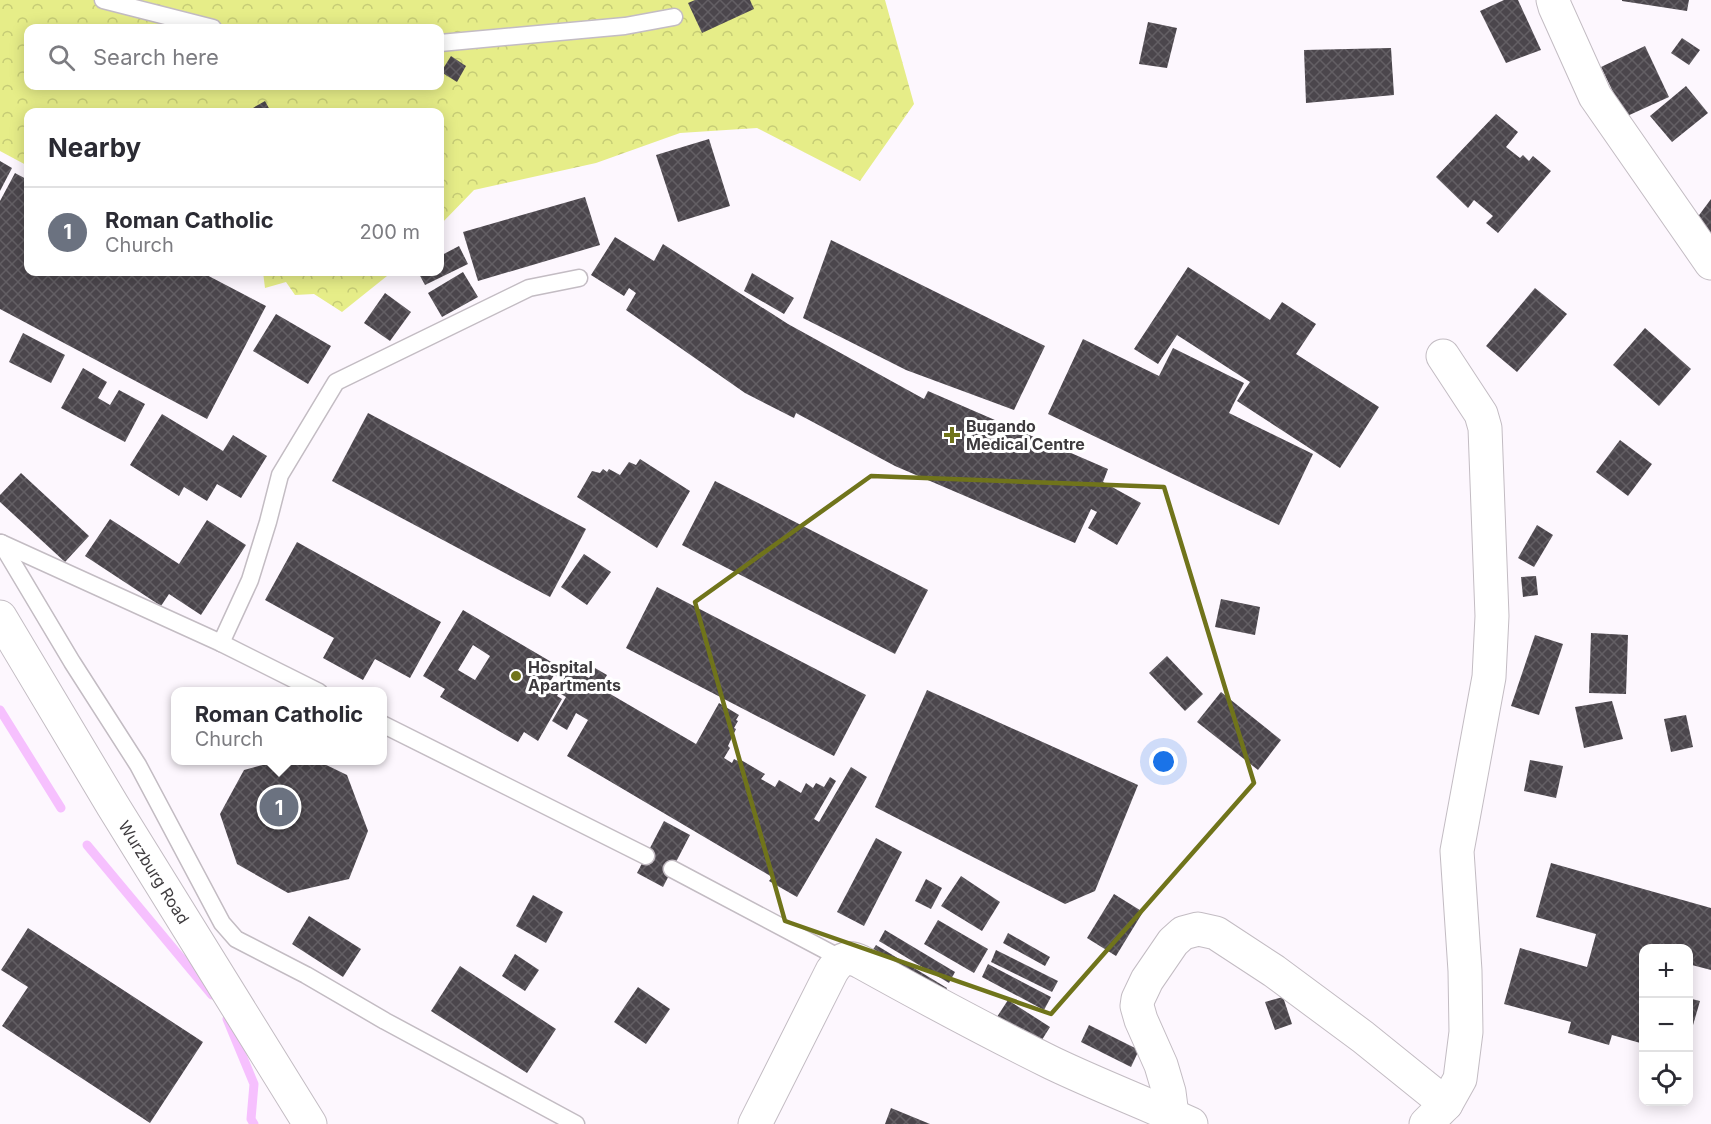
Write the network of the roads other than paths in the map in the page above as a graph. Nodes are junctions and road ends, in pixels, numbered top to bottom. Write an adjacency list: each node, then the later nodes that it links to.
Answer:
1 (103, 0): 4 (lane)
2 (1553, 0): 6 (street)
3 (674, 17): 5 (lane)
4 (197, 24)
5 (444, 43)
6 (1711, 263)
7 (579, 278): 11 (lane)
8 (1443, 356): 17 (street)
9 (1, 542): 11 (lane); 20 (lane)
10 (0, 617): 19 (street, Wurzburg Road)
11 (221, 643): 12 (lane)
12 (309, 687)
13 (387, 726): 14 (lane)
14 (646, 856)
15 (672, 869): 16 (lane)
16 (842, 959): 18 (street); 21 (street)
17 (1436, 1114): 18 (street)
18 (1177, 1121)
19 (310, 1124)
20 (576, 1124)
21 (755, 1124)

